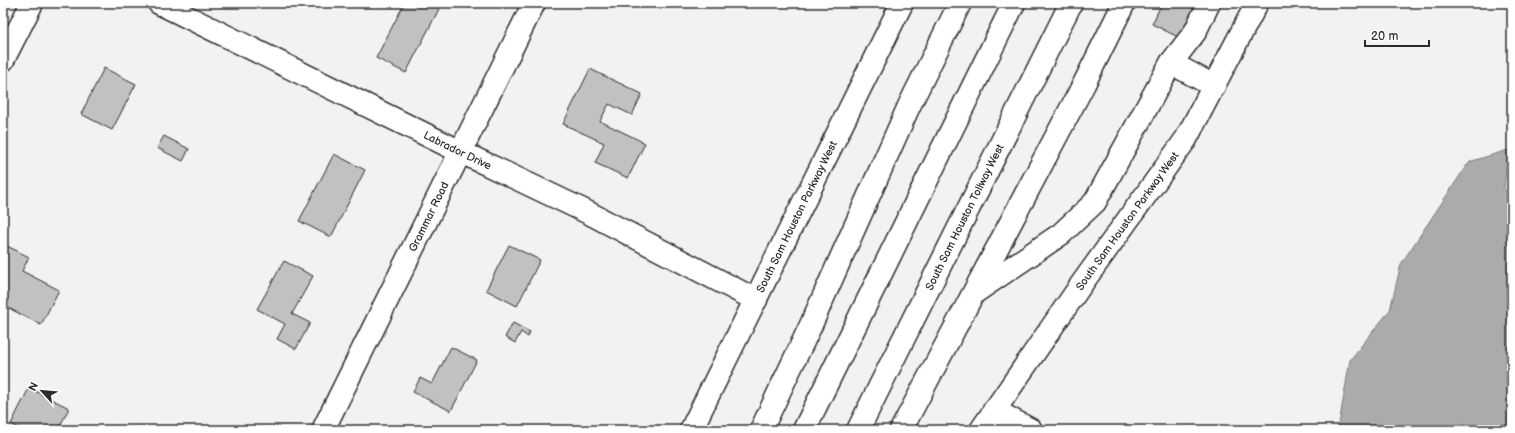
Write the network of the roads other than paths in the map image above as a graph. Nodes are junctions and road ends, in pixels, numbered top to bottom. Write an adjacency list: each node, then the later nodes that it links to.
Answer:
1 (32, 3): 11 (main road)
2 (159, 3): 14 (main road, Labrador Drive)
3 (534, 3): 14 (main road, Grammar Road)
4 (902, 3): 16 (main road, South Sam Houston Parkway West)
5 (960, 3): 20 (main road)
6 (1014, 3): 21 (main road)
7 (1070, 3): 22 (main road, South Sam Houston Tollway West)
8 (1124, 3): 15 (main road)
9 (1209, 3): 12 (main road)
10 (1257, 3): 13 (main road, South Sam Houston Parkway West)
11 (3, 60)
12 (1171, 63): 13 (main road); 15 (main road)
13 (1214, 86): 17 (main road, South Sam Houston Parkway West)
14 (461, 152): 16 (main road, Labrador Drive); 18 (main road, Grammar Road)
15 (974, 293): 23 (main road)
16 (756, 300): 19 (main road, South Sam Houston Parkway West)
17 (994, 410): 24 (main road, South Sam Houston Parkway West); 25 (main road)
18 (323, 430)
19 (691, 430)
20 (761, 430)
21 (804, 430)
22 (858, 430)
23 (901, 430)
24 (981, 430)
25 (1031, 430)

